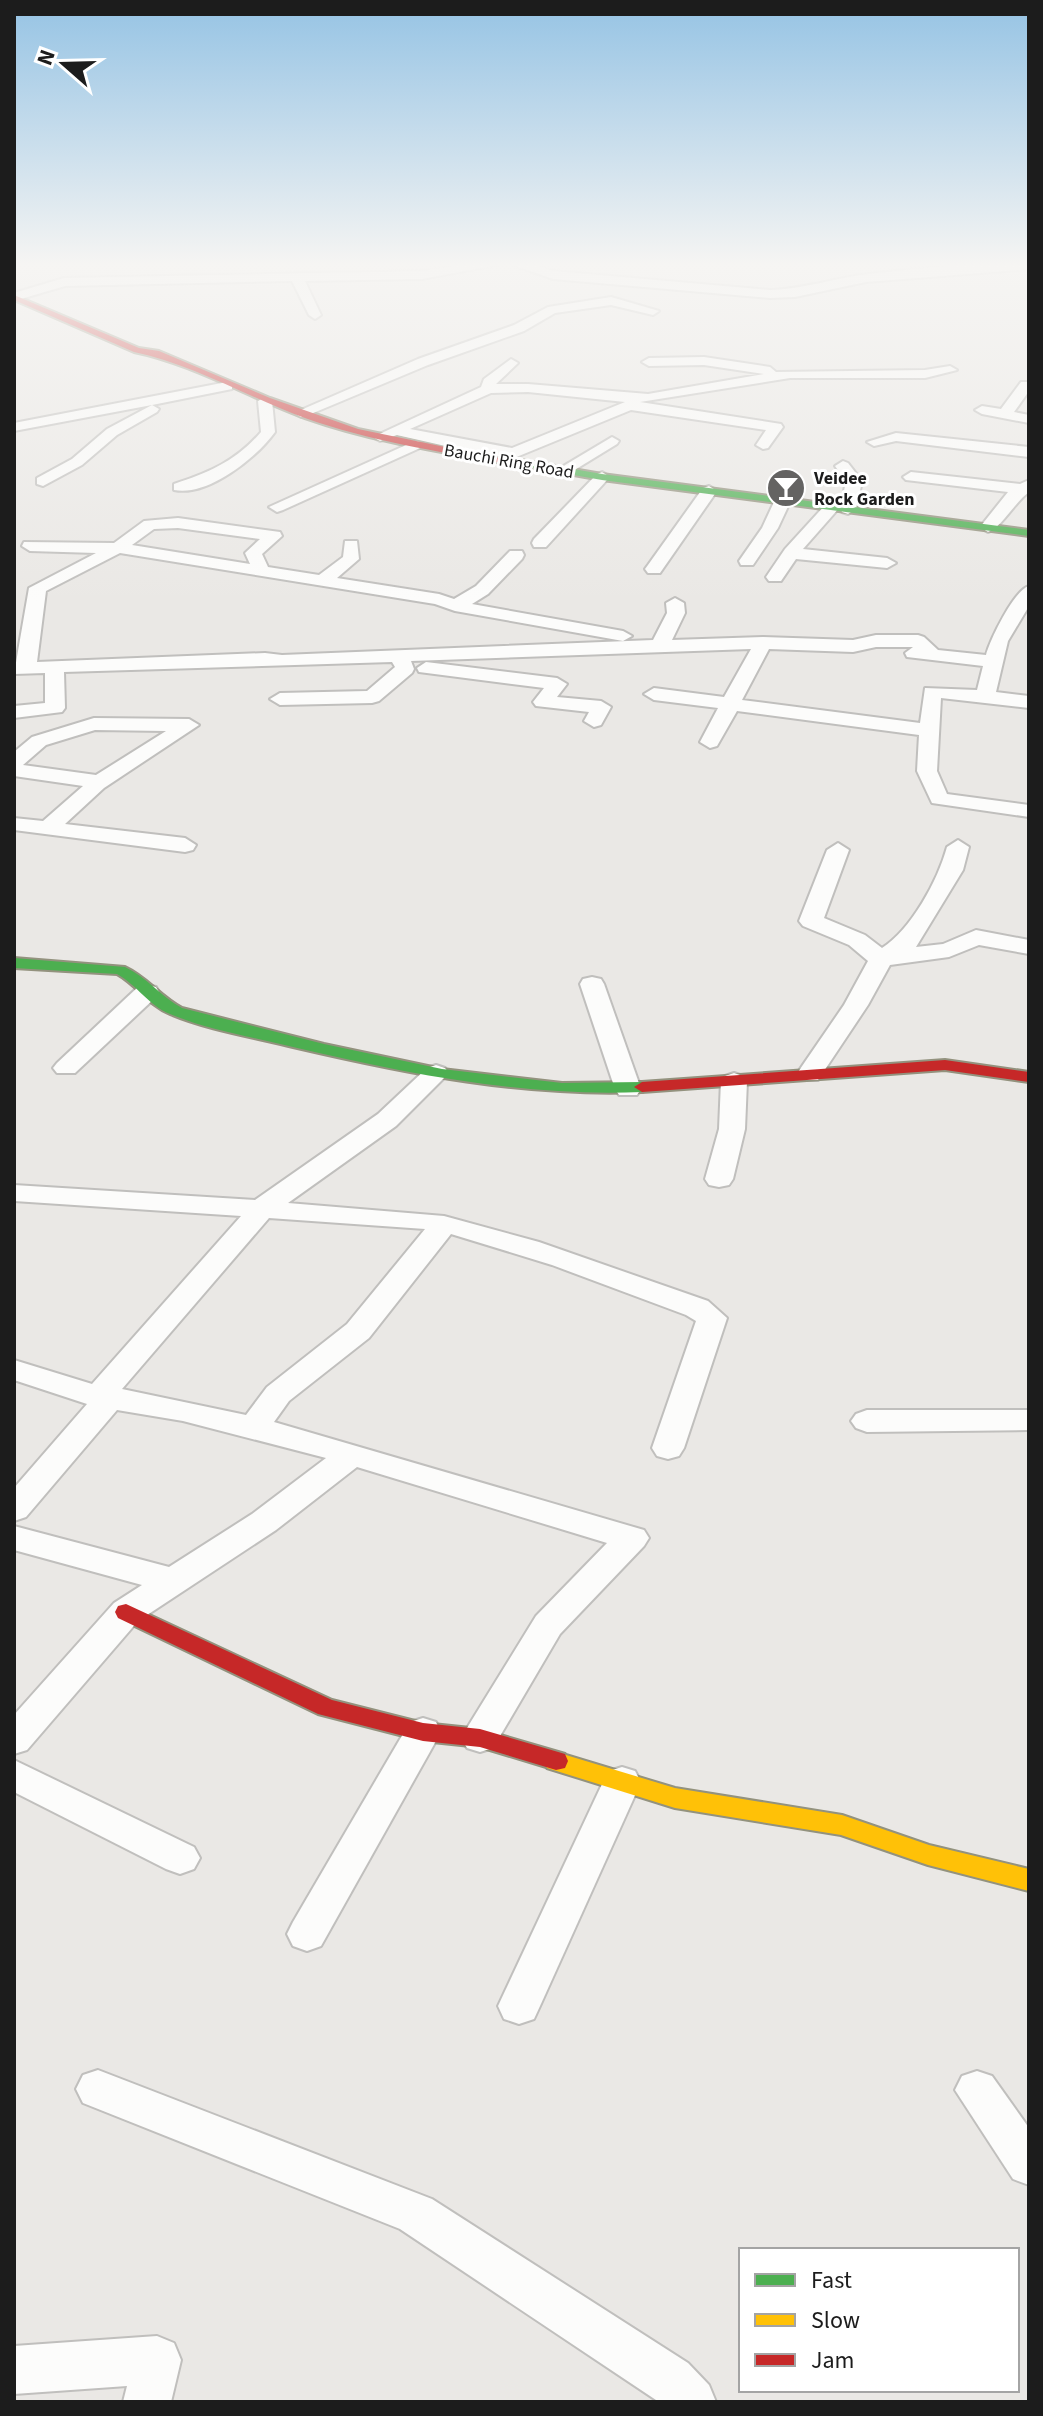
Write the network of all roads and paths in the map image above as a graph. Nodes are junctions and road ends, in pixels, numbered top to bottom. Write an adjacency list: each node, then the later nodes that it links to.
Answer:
1 (205, 376): 6 (main road, Bauchi Ring Road)
2 (390, 376): 11 (street)
3 (496, 376): 7 (street)
4 (775, 376): 7 (street)
5 (1023, 384): 12 (street)
6 (227, 386): 8 (street); 9 (main road, Bauchi Ring Road)
7 (488, 389): 15 (street)
8 (170, 399): 14 (street); 26 (street)
9 (265, 401): 11 (main road, Bauchi Ring Road); 27 (street)
10 (982, 410): 12 (street)
11 (301, 413): 16 (main road, Bauchi Ring Road)
12 (1006, 413): 13 (street)
13 (1029, 419)
14 (14, 427)
15 (398, 431): 16 (street); 20 (street)
16 (380, 437): 19 (main road, Bauchi Ring Road)
17 (612, 441): 23 (street)
18 (874, 442): 21 (street)
19 (415, 445): 23 (main road, Bauchi Ring Road); 31 (street)
20 (763, 445)
21 (1029, 452)
22 (843, 466): 32 (street)
23 (563, 471): 24 (main road, Bauchi Ring Road)
24 (602, 477): 29 (main road, Bauchi Ring Road); 35 (street)
25 (911, 477): 28 (street)
26 (43, 481)
27 (180, 487)
28 (1026, 487): 33 (street)
29 (709, 491): 30 (main road, Bauchi Ring Road); 44 (street)
30 (783, 500): 32 (main road, Bauchi Ring Road); 41 (street)
31 (277, 507)
32 (840, 508): 33 (main road, Bauchi Ring Road); 39 (street)
33 (988, 527): 34 (main road, Bauchi Ring Road)
34 (1029, 533)
35 (540, 543)
36 (351, 545): 46 (street)
37 (30, 546): 38 (street)
38 (118, 548): 43 (street); 43 (street); 48 (street)
39 (791, 553): 42 (street); 45 (street)
40 (516, 555): 51 (street)
41 (747, 561)
42 (887, 563)
43 (260, 568): 46 (street)
44 (654, 569)
45 (775, 577)
46 (321, 581): 51 (street)
47 (14, 588): 48 (street)
48 (38, 588): 52 (street)
49 (1029, 592): 56 (street)
50 (675, 603): 54 (street)
51 (455, 606): 54 (street)
52 (23, 624): 58 (street)
53 (763, 643): 54 (street); 56 (street); 63 (street)
54 (667, 644): 55 (street)
55 (399, 657): 57 (street); 61 (street); 66 (street)
56 (994, 662): 60 (street)
57 (54, 666): 58 (street); 64 (street)
58 (20, 668)
59 (654, 694): 63 (street)
60 (985, 696): 62 (street); 67 (street)
61 (280, 699)
62 (1029, 702)
63 (731, 705): 67 (street); 69 (street)
64 (55, 708): 65 (street); 68 (street)
65 (14, 712)
66 (594, 721)
67 (928, 730): 73 (street)
68 (39, 741): 70 (street); 72 (street)
69 (710, 742)
70 (14, 762)
71 (14, 770): 72 (street)
72 (100, 782): 75 (street)
73 (1029, 811)
74 (14, 824): 75 (street)
75 (49, 827): 76 (street)
76 (185, 845)
77 (958, 847): 80 (street)
78 (838, 850): 80 (street)
79 (1026, 942): 80 (street)
80 (881, 959): 86 (street)
81 (14, 963): 83 (main road)
82 (592, 984): 89 (street)
83 (147, 992): 84 (street); 85 (main road)
84 (66, 1068)
85 (436, 1073): 89 (main road); 92 (street)
86 (809, 1075): 87 (main road); 88 (main road)
87 (1029, 1077)
88 (734, 1081): 89 (main road); 90 (street)
89 (628, 1089)
90 (719, 1179)
91 (14, 1193): 92 (street)
92 (264, 1207): 93 (street); 95 (street)
93 (444, 1224): 98 (street); 99 (street)
94 (14, 1370): 95 (street)
95 (104, 1398): 98 (street); 101 (street)
96 (1029, 1420): 97 (street)
97 (867, 1421)
98 (252, 1430): 100 (street)
99 (668, 1448)
100 (353, 1454): 103 (street); 106 (street)
101 (14, 1509)
102 (14, 1538): 103 (street)
103 (175, 1581): 104 (street)
104 (126, 1612): 105 (main road); 107 (street)
105 (423, 1732): 106 (main road); 112 (street)
106 (480, 1738): 109 (main road)
107 (14, 1740)
108 (14, 1775): 110 (street)
109 (622, 1782): 111 (main road); 113 (street)
110 (180, 1858)
111 (1029, 1880)
112 (307, 1934)
113 (519, 2006)
114 (98, 2089): 119 (street)
115 (977, 2090): 116 (street)
116 (1029, 2164)
117 (14, 2370): 118 (street)
118 (147, 2402)
119 (692, 2402)

